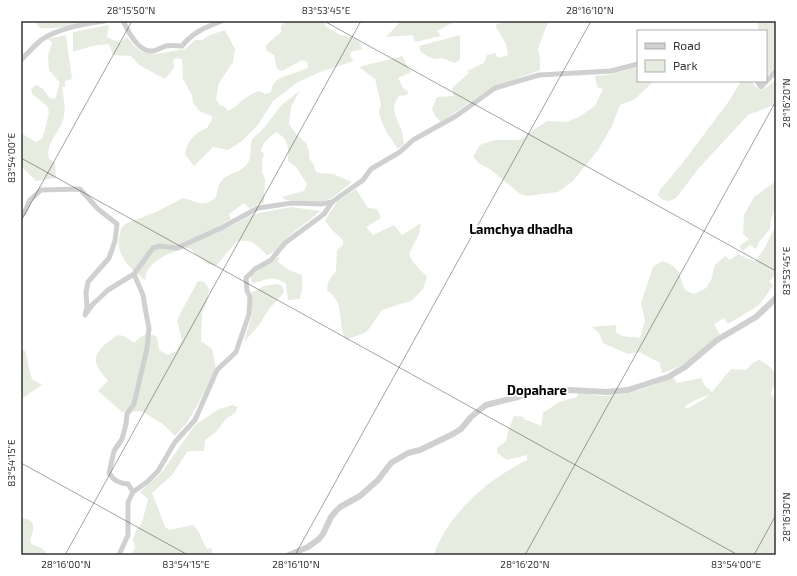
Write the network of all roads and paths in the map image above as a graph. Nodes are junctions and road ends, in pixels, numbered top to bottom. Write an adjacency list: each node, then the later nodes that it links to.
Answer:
1 (104, 21): 4 (street)
2 (123, 21): 3 (street)
3 (222, 21)
4 (21, 60)
5 (637, 64): 10 (street)
6 (776, 71): 7 (street)
7 (767, 80)
8 (758, 82): 9 (street)
9 (765, 82)
10 (332, 202): 12 (street); 14 (street)
11 (21, 215): 12 (street)
12 (134, 274): 14 (street)
13 (776, 298): 16 (street)
14 (134, 492): 15 (street)
15 (119, 555)
16 (289, 555)

